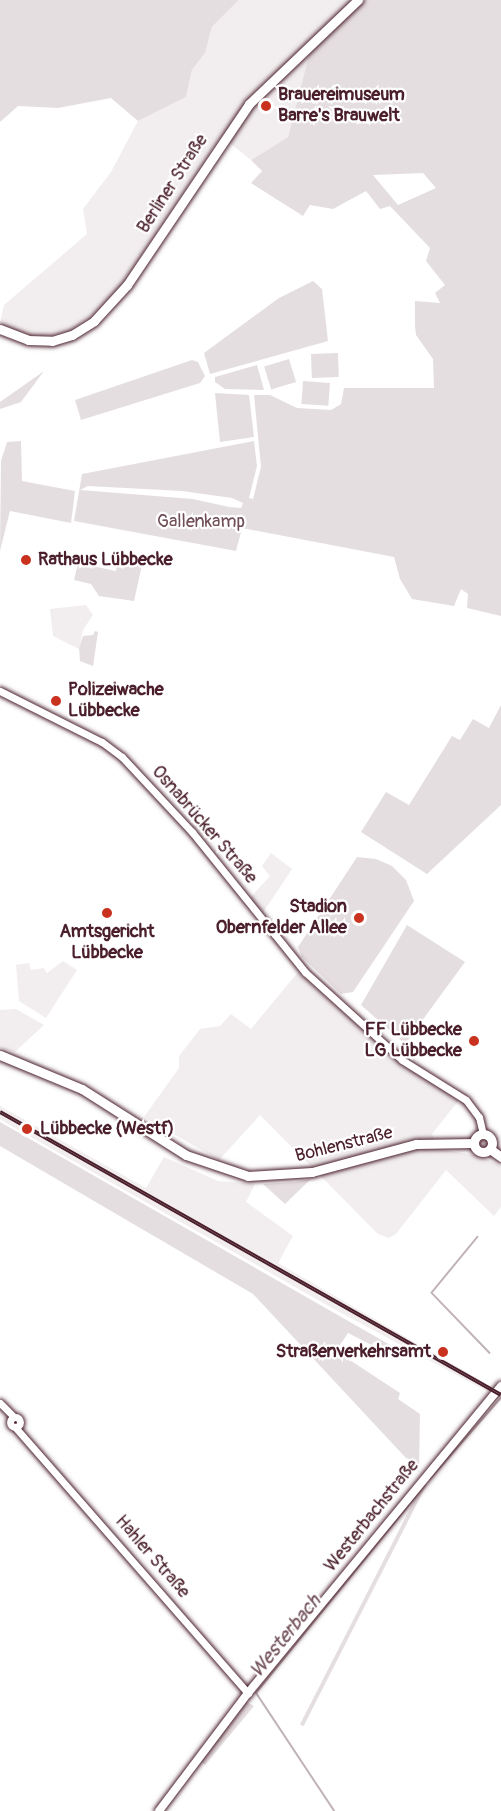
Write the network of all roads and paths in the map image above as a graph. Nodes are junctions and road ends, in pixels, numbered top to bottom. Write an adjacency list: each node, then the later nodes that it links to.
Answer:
1 (358, 0): 2 (main road, Berliner Straße)
2 (0, 329)
3 (0, 691): 5 (street, Osnabrücker Straße)
4 (0, 1055): 6 (main road, Bohlenstraße)
5 (483, 1134): 6 (main road); 7 (main road)
6 (474, 1143): 7 (main road)
7 (490, 1149): 8 (main road)
8 (501, 1157)
9 (501, 1386): 11 (main road, Westerbachstraße)
10 (0, 1405): 11 (street, Hahler Straße)
11 (248, 1693): 12 (main road, Westerbachstraße)
12 (159, 1811)

